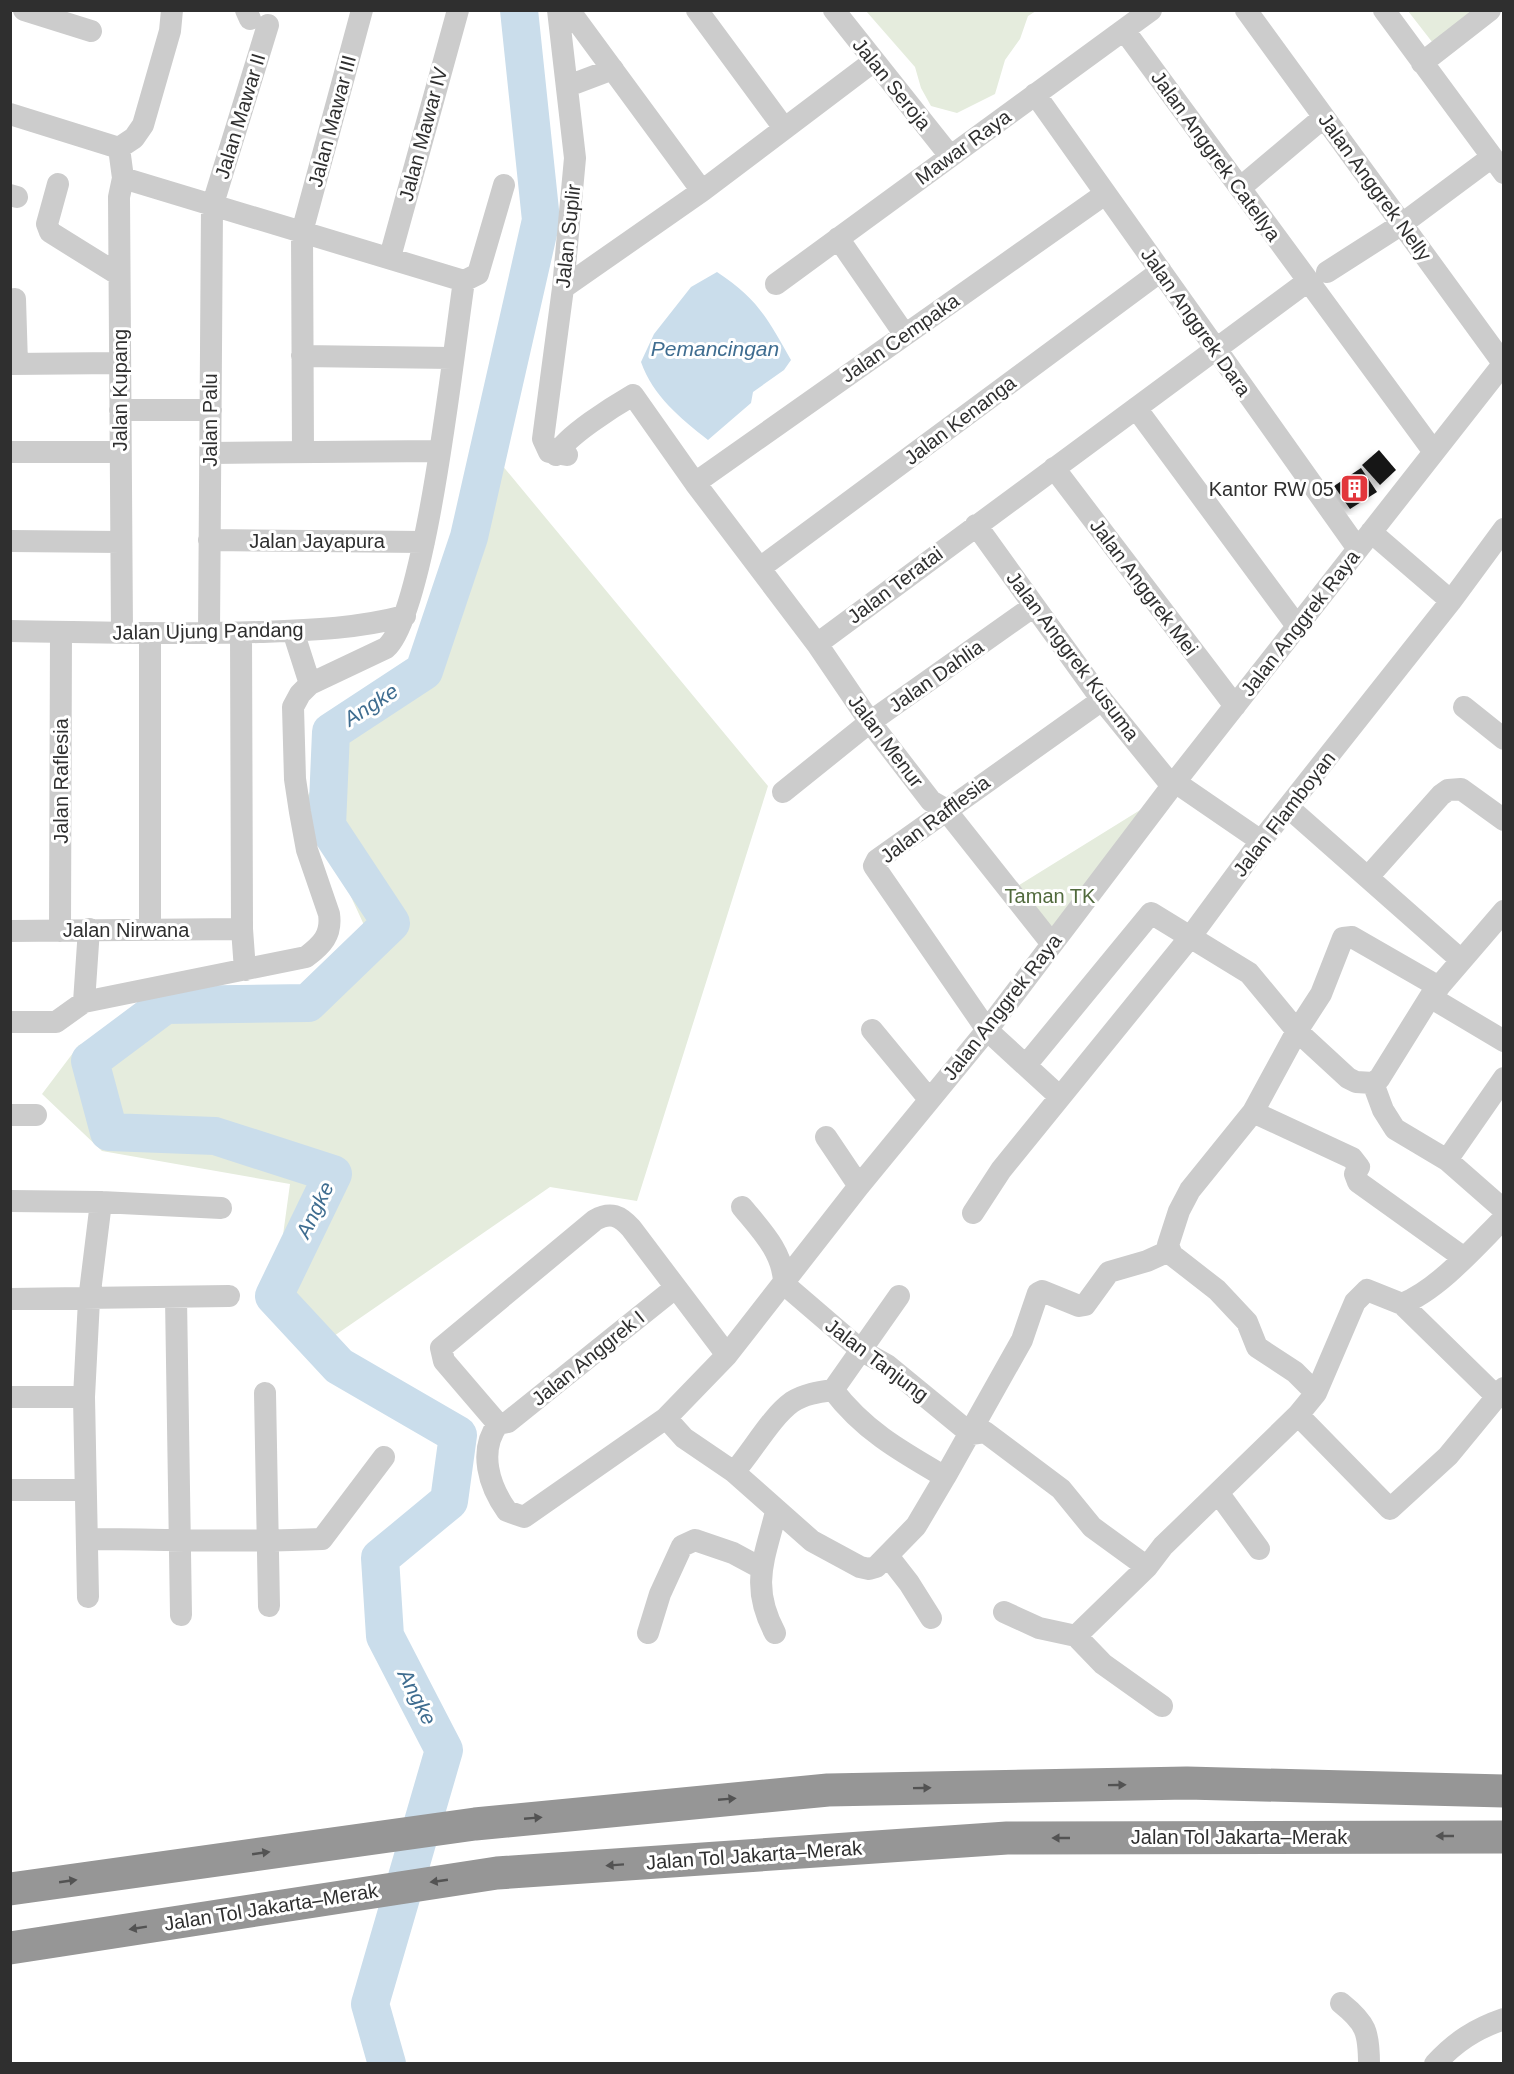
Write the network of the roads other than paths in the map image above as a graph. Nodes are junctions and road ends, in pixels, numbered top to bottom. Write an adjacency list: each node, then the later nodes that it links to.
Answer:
1 (24, 10): 15 (street)
2 (172, 10): 24 (street)
3 (362, 10): 35 (street, Jalan Mawar III)
4 (458, 10): 37 (street, Jalan Mawar IV)
5 (558, 10): 19 (street, Jalan Suplir)
6 (569, 10): 18 (street)
7 (697, 10): 23 (street)
8 (834, 10): 16 (street, Jalan Seroja)
9 (1150, 10): 14 (street, Mawar Raya)
10 (1246, 10): 22 (street, Jalan Anggrek Nelly)
11 (1384, 10): 17 (street)
12 (1490, 10): 17 (street)
13 (255, 18): 33 (street, Jalan Mawar II)
14 (1124, 30): 20 (street, Mawar Raya); 30 (street, Jalan Anggrek Catellya)
15 (91, 31)
16 (873, 62): 23 (street); 25 (street, Jalan Seroja)
17 (1422, 63): 26 (street)
18 (613, 69): 19 (street); 31 (street)
19 (568, 86): 43 (street, Jalan Suplir)
20 (1035, 94): 25 (street, Mawar Raya); 32 (street, Jalan Anggrek Dara)
21 (10, 114): 24 (street)
22 (1324, 117): 30 (street); 34 (street, Jalan Anggrek Nelly)
23 (784, 128): 31 (street)
24 (119, 148): 27 (street, Jalan Kupang)
25 (950, 156): 36 (street, Mawar Raya)
26 (1498, 165): 34 (street)
27 (123, 178): 33 (street); 39 (street, Jalan Kupang)
28 (58, 184): 39 (street)
29 (504, 185): 41 (street)
30 (1240, 188): 40 (street, Jalan Anggrek Catellya)
31 (702, 191): 43 (street)
32 (1105, 194): 38 (street, Jalan Anggrek Dara); 45 (street, Jalan Cempaka)
33 (212, 207): 35 (street); 54 (street, Jalan Palu)
34 (1402, 224): 40 (street); 50 (street, Jalan Anggrek Nelly)
35 (302, 232): 37 (street); 47 (street, Jalan Mawar III)
36 (838, 238): 42 (street, Mawar Raya); 45 (street)
37 (390, 257): 41 (street)
38 (1161, 271): 46 (street, Jalan Anggrek Dara); 70 (street, Jalan Kenanga)
39 (119, 275): 49 (street, Jalan Kupang)
40 (1318, 277): 46 (street); 59 (street, Jalan Anggrek Catellya)
41 (464, 281): 48 (street)
42 (776, 284)
43 (563, 288): 62 (street, Jalan Suplir)
44 (15, 298): 51 (street)
45 (905, 335): 62 (street, Jalan Cempaka)
46 (1215, 351): 52 (street, Jalan Teratai); 66 (street, Jalan Anggrek Dara)
47 (302, 356): 48 (street); 58 (street, Jalan Mawar III)
48 (452, 358): 55 (street)
49 (120, 363): 51 (street); 53 (street, Jalan Kupang)
50 (1503, 363): 59 (street, Jalan Anggrek Raya)
51 (14, 364)
52 (1136, 408): 61 (street, Jalan Teratai); 74 (street)
53 (120, 410): 54 (street); 57 (street, Jalan Kupang)
54 (211, 410): 60 (street, Jalan Palu)
55 (438, 451): 58 (street); 69 (street)
56 (10, 452): 57 (street)
57 (120, 452): 68 (street, Jalan Kupang)
58 (303, 452): 60 (street)
59 (1434, 452): 66 (street, Jalan Anggrek Raya)
60 (211, 453): 65 (street, Jalan Palu)
61 (1054, 468): 63 (street, Jalan Teratai); 85 (street, Jalan Anggrek Mei)
62 (695, 483): 70 (street)
63 (976, 525): 72 (street, Jalan Anggrek Kusuma); 82 (street, Jalan Teratai)
64 (1503, 528): 71 (street, Jalan Flamboyan)
65 (209, 540): 69 (street, Jalan Jayapura); 80 (street, Jalan Palu)
66 (1364, 541): 71 (street, Jalan Anggrek Dara); 74 (street, Jalan Anggrek Raya)
67 (10, 542): 68 (street)
68 (121, 542): 78 (street, Jalan Kupang)
69 (424, 542): 73 (street)
70 (760, 568): 82 (street)
71 (1451, 601): 91 (street, Jalan Flamboyan)
72 (1035, 606): 84 (street, Jalan Anggrek Kusuma); 87 (street, Jalan Dahlia)
73 (405, 616): 76 (street, Jalan Ujung Pandang); 83 (street)
74 (1297, 626): 85 (street, Jalan Anggrek Raya)
75 (10, 631): 77 (street, Jalan Ujung Pandang)
76 (293, 631): 81 (street, Jalan Ujung Pandang); 83 (street)
77 (61, 632): 78 (street, Jalan Ujung Pandang); 101 (street, Jalan Raflesia)
78 (122, 632): 79 (street, Jalan Ujung Pandang)
79 (150, 633): 80 (street, Jalan Ujung Pandang); 99 (street)
80 (209, 633): 81 (street, Jalan Ujung Pandang)
81 (241, 633): 98 (street)
82 (817, 644): 87 (street, Jalan Menur)
83 (310, 684): 105 (street)
84 (1102, 700): 89 (street, Jalan Anggrek Kusuma); 92 (street, Jalan Rafflesia)
85 (1235, 706): 89 (street, Jalan Anggrek Raya)
86 (1464, 707): 88 (street)
87 (870, 723): 90 (street, Jalan Dahlia); 92 (street, Jalan Menur)
88 (1503, 739)
89 (1174, 784): 94 (street, Jalan Anggrek Kusuma); 103 (street, Jalan Anggrek Raya)
90 (783, 792)
91 (1289, 808): 94 (street, Jalan Flamboyan); 95 (street)
92 (945, 809): 103 (street, Jalan Menur); 110 (street, Jalan Rafflesia)
93 (1503, 820): 95 (street)
94 (1261, 841): 102 (street, Jalan Flamboyan)
95 (1368, 877): 104 (street)
96 (1503, 911): 104 (street)
97 (89, 929): 99 (street, Jalan Nirwana); 101 (street, Jalan Nirwana); 107 (street)
98 (242, 929): 99 (street, Jalan Nirwana); 105 (street)
99 (150, 930)
100 (10, 931): 101 (street, Jalan Nirwana)
101 (60, 931)
102 (1191, 936): 111 (street); 113 (street); 116 (street, Jalan Flamboyan)
103 (1052, 944): 110 (street, Jalan Anggrek Raya)
104 (1461, 960): 106 (street)
105 (245, 970): 107 (street)
106 (1434, 992): 111 (street); 112 (street); 115 (street)
107 (84, 1002): 108 (street)
108 (10, 1022)
109 (872, 1030): 117 (street)
110 (987, 1030): 113 (street); 117 (street, Jalan Anggrek Raya)
111 (1297, 1031): 115 (street); 118 (street)
112 (1503, 1041)
113 (1026, 1065): 116 (street)
114 (1503, 1078): 122 (street)
115 (1373, 1083): 122 (street)
116 (1060, 1097): 129 (street, Jalan Flamboyan)
117 (929, 1099): 123 (street, Jalan Anggrek Raya)
118 (1253, 1112): 131 (street); 132 (street)
119 (36, 1114): 120 (street)
120 (10, 1115)
121 (826, 1137): 123 (street)
122 (1447, 1160): 128 (street)
123 (859, 1186): 133 (street, Jalan Anggrek Raya)
124 (10, 1201): 125 (street)
125 (101, 1202): 127 (street); 139 (street)
126 (742, 1207): 133 (street)
127 (221, 1208)
128 (1503, 1210)
129 (973, 1213)
130 (1503, 1218): 132 (street)
131 (1170, 1251): 145 (street); 152 (street)
132 (1464, 1258): 140 (street)
133 (784, 1284): 141 (street, Jalan Tanjung); 142 (street, Jalan Anggrek Raya)
134 (675, 1288): 142 (street); 151 (street, Jalan Anggrek I); 151 (street)
135 (229, 1296): 137 (street)
136 (899, 1296): 141 (street)
137 (176, 1298): 139 (street); 160 (street)
138 (10, 1299): 139 (street)
139 (89, 1300): 148 (street)
140 (1402, 1304): 145 (street); 146 (street)
141 (862, 1351): 143 (street); 152 (street, Jalan Tanjung)
142 (727, 1355): 150 (street, Jalan Anggrek Raya)
143 (833, 1390): 154 (street); 155 (street)
144 (265, 1393): 162 (street)
145 (1316, 1393): 149 (street)
146 (1501, 1393): 149 (street)
147 (10, 1397): 148 (street)
148 (84, 1397): 157 (street)
149 (1298, 1415): 158 (street)
150 (666, 1418): 151 (street, Jalan Anggrek Raya); 154 (street)
151 (498, 1424)
152 (971, 1434): 155 (street); 165 (street)
153 (384, 1457): 162 (street)
154 (734, 1472): 159 (street)
155 (945, 1477): 164 (street)
156 (10, 1490): 157 (street)
157 (85, 1490): 161 (street)
158 (1218, 1494): 163 (street); 165 (street)
159 (776, 1512): 164 (street); 166 (street)
160 (178, 1538): 161 (street); 162 (street); 170 (street)
161 (87, 1539): 167 (street)
162 (267, 1542): 168 (street)
163 (1258, 1549)
164 (888, 1556): 171 (street)
165 (1147, 1567): 174 (street)
166 (761, 1568): 172 (street); 173 (street)
167 (88, 1597)
168 (269, 1606)
169 (1004, 1612): 174 (street)
170 (181, 1615)
171 (931, 1618)
172 (648, 1633)
173 (775, 1633)
174 (1076, 1636): 175 (street)
175 (1162, 1706)
176 (1503, 1791): 178 (highway, one-way to 176)
177 (1503, 1837): 179 (highway, Jalan Tol Jakarta–Merak, one-way to 179)
178 (10, 1889)
179 (10, 1948)
180 (1341, 2003): 182 (street)
181 (1503, 2019): 183 (street)
182 (1369, 2064)
183 (1435, 2064)

